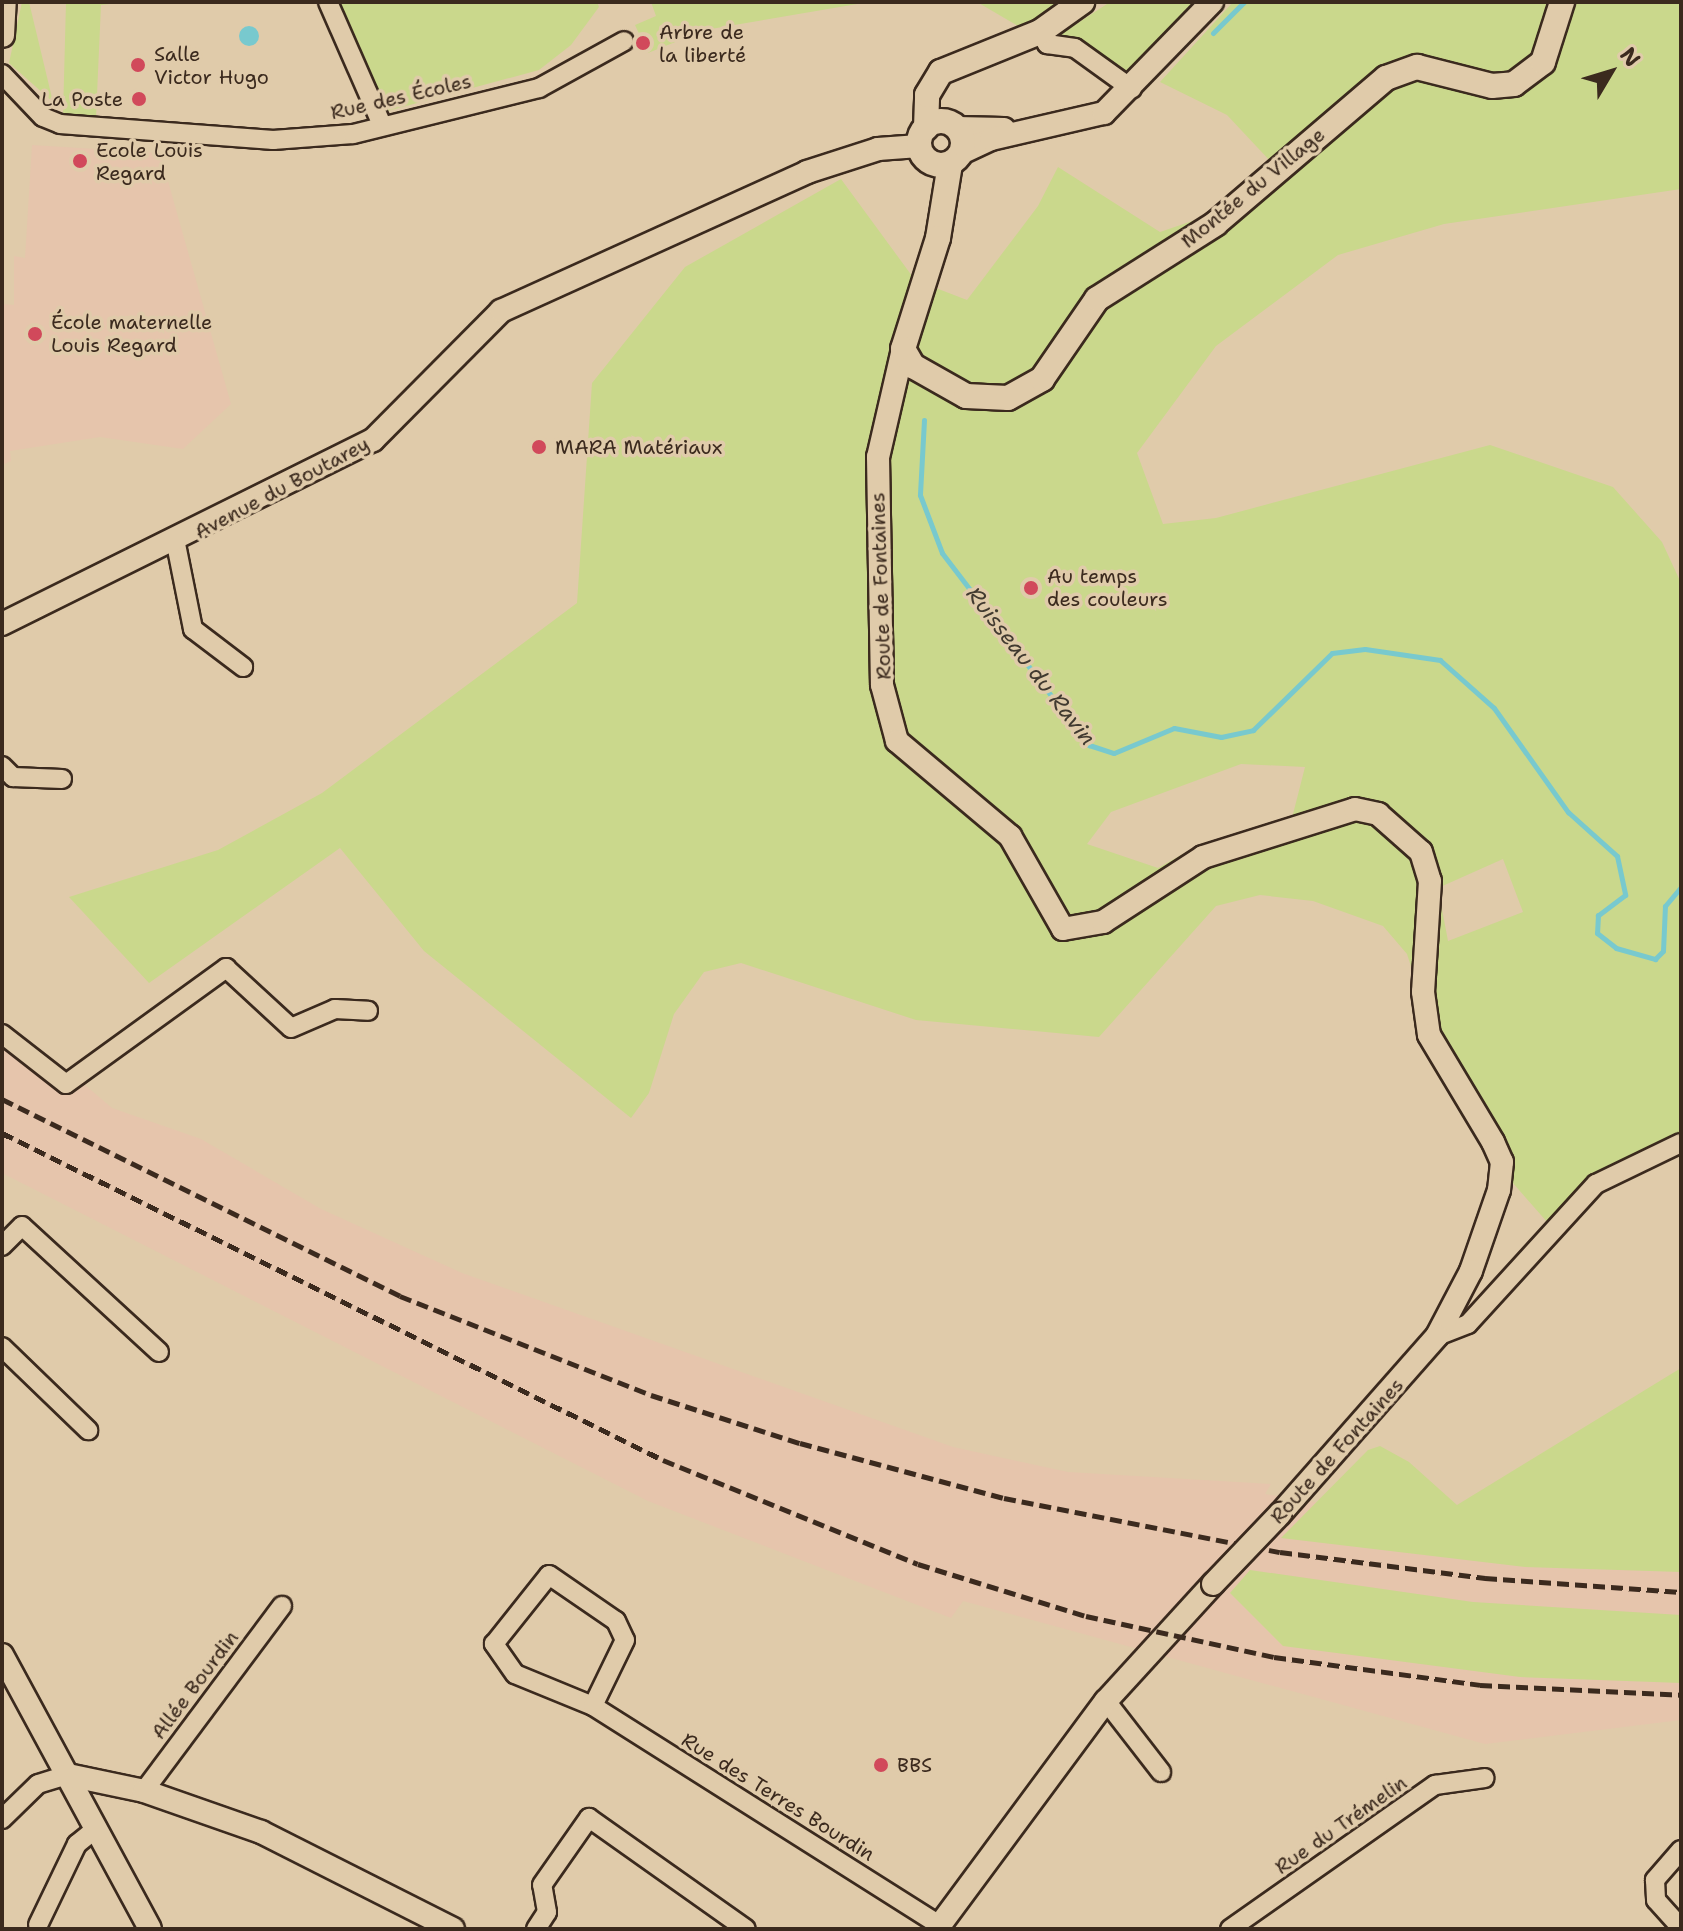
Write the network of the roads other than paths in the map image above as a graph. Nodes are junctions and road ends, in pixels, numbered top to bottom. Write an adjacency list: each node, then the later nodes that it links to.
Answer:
1 (4, 2): 7 (main road)
2 (328, 2): 11 (street)
3 (1082, 2): 6 (main road)
4 (1212, 2): 10 (street, Avenue du Boutarey)
5 (1562, 2): 13 (main road, Montée du Village)
6 (1040, 32): 10 (street); 12 (main road)
7 (2, 35)
8 (624, 41): 11 (street, Rue des Écoles)
9 (2, 74): 11 (street, Rue des Écoles)
10 (1129, 91): 12 (street, Avenue du Boutarey)
11 (382, 125)
12 (939, 142): 13 (main road); 14 (street, Avenue du Boutarey)
13 (903, 349): 23 (street, Route de Fontaines)
14 (176, 544): 15 (street, Avenue du Boutarey); 16 (street)
15 (2, 624)
16 (243, 667)
17 (2, 766): 18 (street)
18 (62, 779)
19 (368, 1011): 20 (street)
20 (2, 1034)
21 (1681, 1143): 23 (street)
22 (2, 1246): 25 (street)
23 (1437, 1336): 30 (street, Route de Fontaines, bridge)
24 (2, 1347): 26 (street)
25 (159, 1352)
26 (88, 1430)
27 (282, 1606): 35 (street, Allée Bourdin)
28 (2, 1655): 29 (street)
29 (8, 1680): 33 (street)
30 (1106, 1701): 32 (street); 40 (street, Route de Fontaines)
31 (593, 1706): 31 (street, Rue des Terres Bourdin); 40 (street, Rue des Terres Bourdin)
32 (1161, 1772)
33 (68, 1775): 35 (street); 36 (street); 37 (street)
34 (1485, 1778): 46 (street, Rue du Trémelin)
35 (144, 1791): 43 (street)
36 (2, 1819)
37 (97, 1828): 39 (street); 42 (street)
38 (1681, 1850): 41 (street)
39 (38, 1925)
40 (938, 1927)
41 (1681, 1928)
42 (150, 1929)
43 (453, 1929)
44 (536, 1929): 45 (street)
45 (746, 1929)
46 (1230, 1929)

